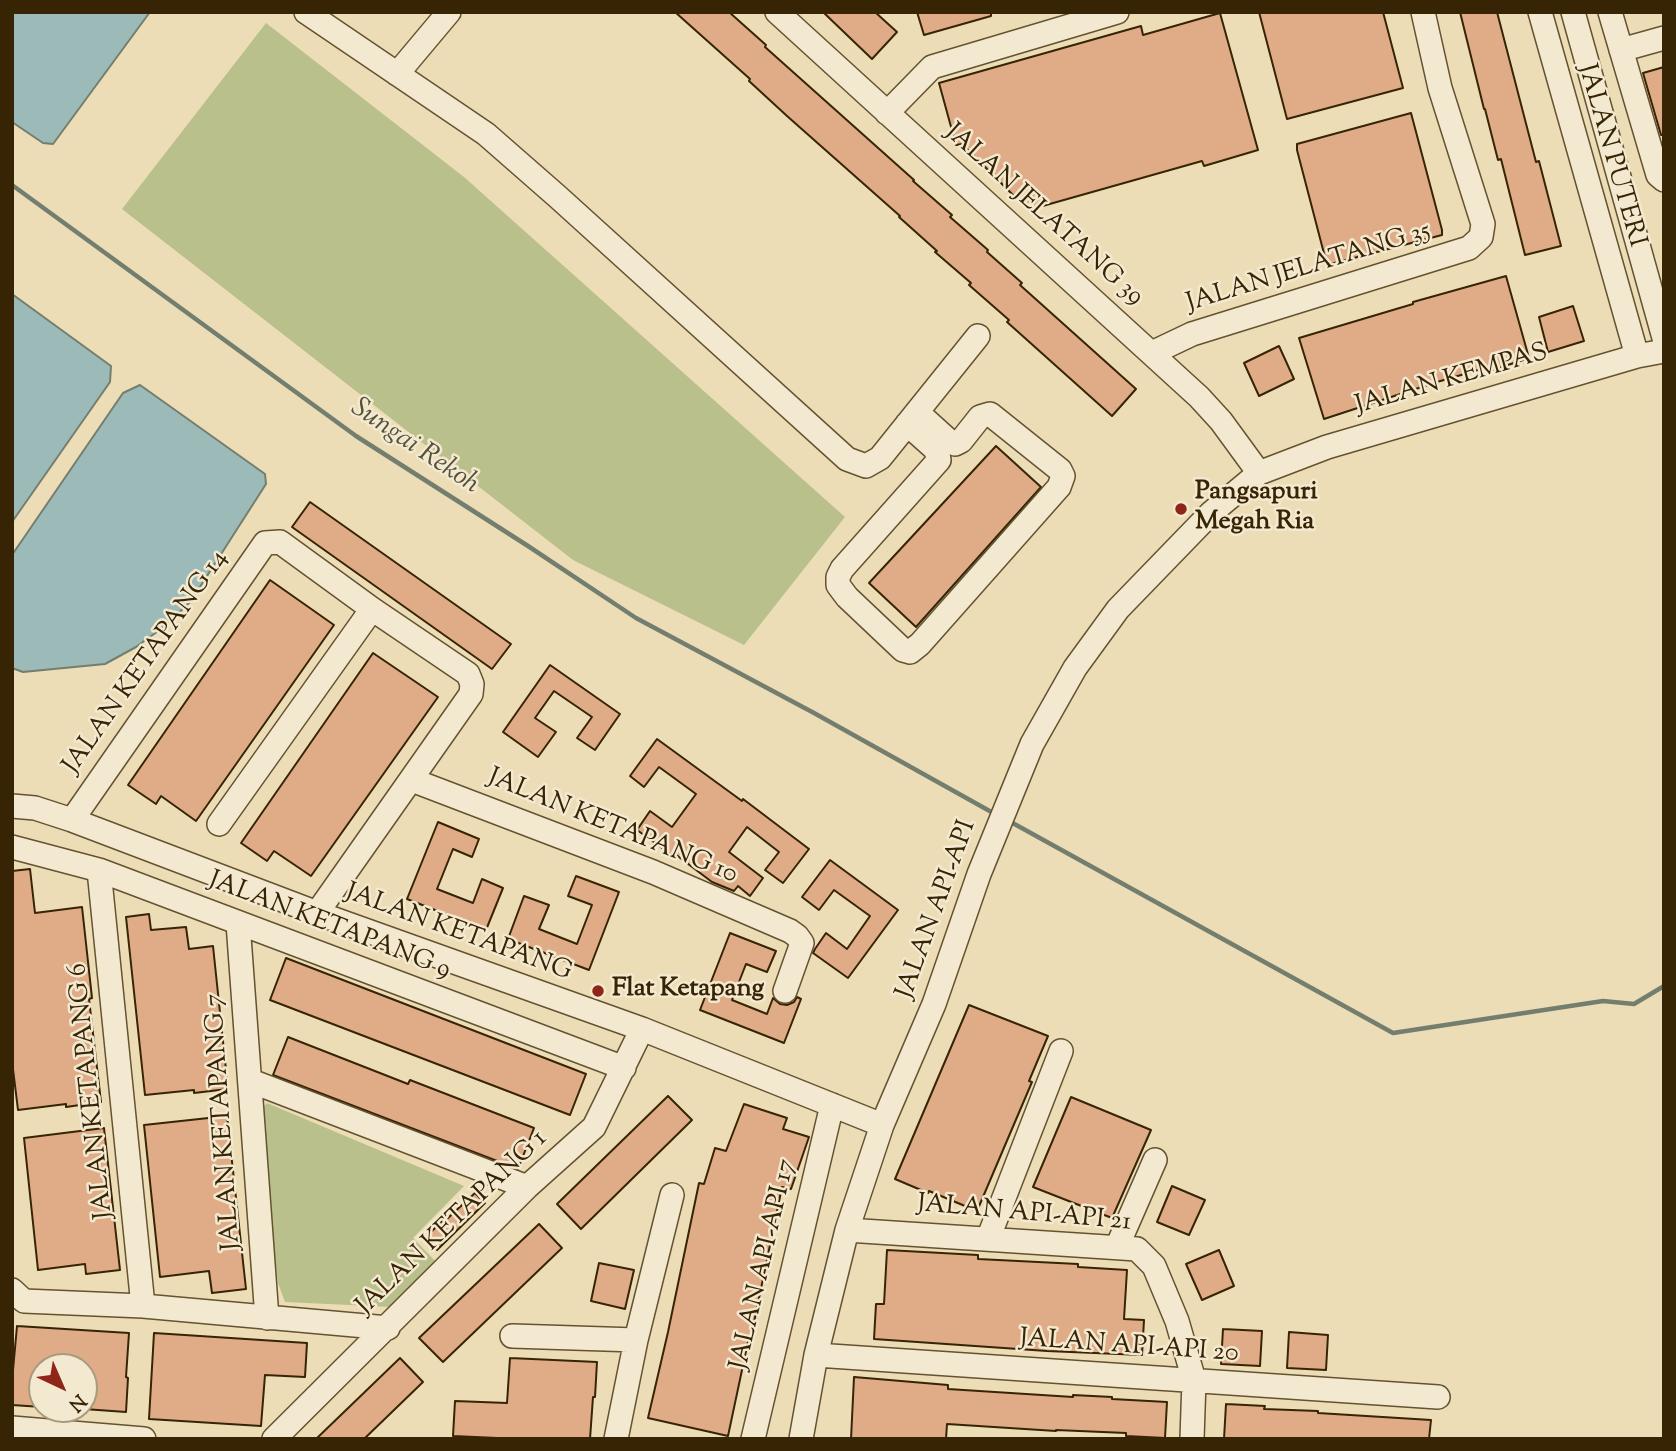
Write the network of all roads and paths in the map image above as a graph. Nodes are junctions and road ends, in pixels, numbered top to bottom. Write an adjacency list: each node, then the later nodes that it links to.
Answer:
1 (306, 12): 11 (street)
2 (449, 12): 11 (street)
3 (777, 12): 12 (street, JALAN JELATANG 39)
4 (1117, 12): 12 (street)
5 (1423, 12): 17 (street, JALAN JELATANG 35)
6 (1541, 12): 18 (street, JALAN PUTERI)
7 (1573, 12): 15 (street, JALAN PUTERI)
8 (1610, 12): 10 (street)
9 (1664, 38): 10 (street)
10 (1621, 50): 13 (street)
11 (397, 74): 19 (street)
12 (887, 113): 17 (street, JALAN JELATANG 39)
13 (1664, 180)
14 (978, 336): 19 (street)
15 (1664, 338)
16 (1664, 351): 18 (street, JALAN KEMPAS)
17 (1152, 353): 20 (street, JALAN JELATANG 39)
18 (1637, 356): 20 (street, JALAN KEMPAS)
19 (912, 418): 19 (street)
20 (1259, 472): 36 (street, JALAN API-API)
21 (372, 609): 22 (street); 24 (street, JALAN KETAPANG 14); 25 (street)
22 (412, 780): 28 (street); 30 (street, JALAN KETAPANG 10)
23 (12, 806): 24 (street, JALAN KETAPANG)
24 (72, 820): 28 (street, JALAN KETAPANG)
25 (219, 824)
26 (12, 847): 27 (street, JALAN KETAPANG 9)
27 (99, 870): 29 (street, JALAN KETAPANG 9); 44 (street, JALAN KETAPANG 6)
28 (317, 913): 31 (street, JALAN KETAPANG)
29 (238, 923): 33 (street, JALAN KETAPANG 9); 34 (street, JALAN KETAPANG 7)
30 (785, 991)
31 (642, 1029): 33 (street, JALAN KETAPANG 1); 35 (street, JALAN KETAPANG)
32 (1061, 1051): 41 (street)
33 (624, 1068): 38 (street, JALAN KETAPANG 1)
34 (251, 1081): 38 (street); 45 (street, JALAN KETAPANG 7)
35 (832, 1105): 36 (street, JALAN KETAPANG); 56 (street, JALAN API-API 17)
36 (882, 1125): 40 (street, JALAN API-API)
37 (1155, 1160): 42 (street)
38 (527, 1187): 46 (street, JALAN KETAPANG 1)
39 (672, 1195): 48 (street)
40 (847, 1230): 41 (street, JALAN API-API 21); 49 (street, JALAN API-API)
41 (988, 1239): 42 (street, JALAN API-API 21)
42 (1117, 1247): 50 (street, JALAN API-API 21)
43 (13, 1291): 44 (street)
44 (143, 1306): 45 (street)
45 (267, 1318): 46 (street)
46 (387, 1328): 54 (street, JALAN KETAPANG 1)
47 (512, 1336): 48 (street)
48 (636, 1340): 55 (street)
49 (816, 1355): 50 (street, JALAN API-API 20); 57 (street, JALAN API-API)
50 (1194, 1380): 51 (street, JALAN API-API 20); 58 (street, JALAN API-API 21)
51 (1438, 1396)
52 (12, 1428): 53 (street)
53 (144, 1439)
54 (274, 1439)
55 (616, 1439)
56 (753, 1439)
57 (801, 1439)
58 (1192, 1439)

